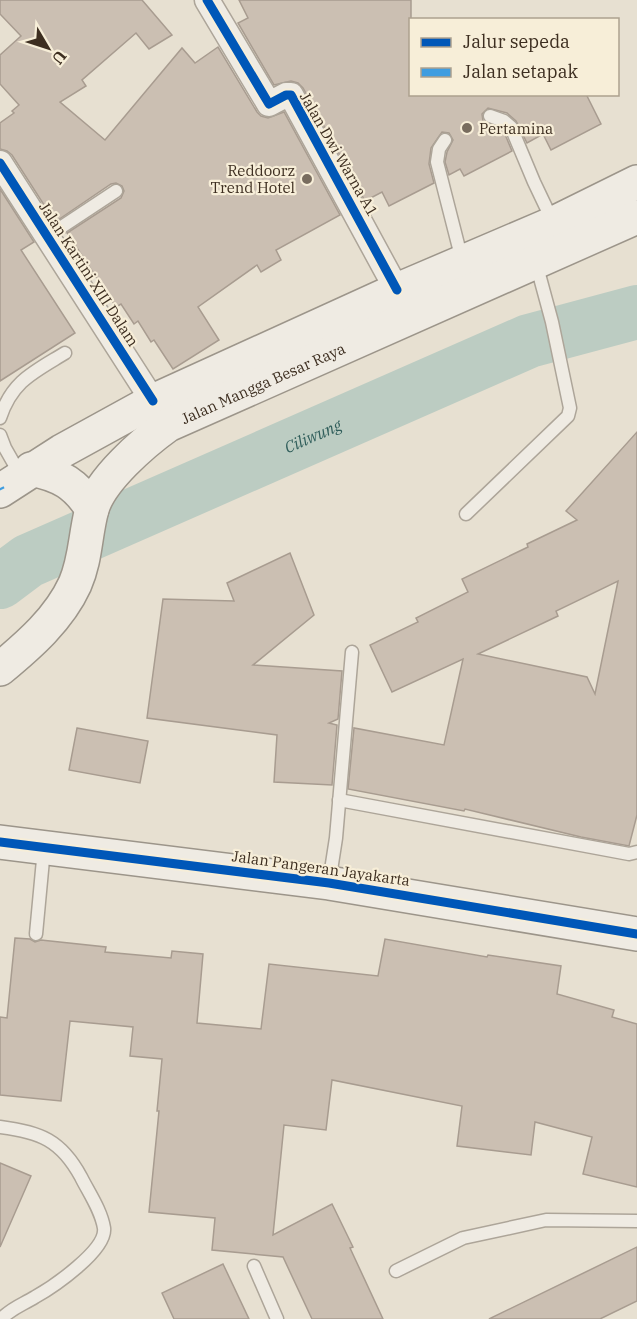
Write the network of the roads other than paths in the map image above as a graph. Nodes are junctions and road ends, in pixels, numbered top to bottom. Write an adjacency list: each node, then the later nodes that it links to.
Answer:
1 (207, 0): 12 (street, Jalan Dwi Warna A1)
2 (490, 116): 8 (lane)
3 (445, 140): 10 (lane)
4 (0, 163): 9 (street, Jalan Kartini XIII Dalam)
5 (637, 182): 8 (main road, Jalan Mangga Besar Raya)
6 (116, 191): 9 (lane)
7 (637, 217): 11 (main road, Jalan Mangga Besar Raya)
8 (554, 223): 10 (main road, Jalan Mangga Besar Raya)
9 (48, 236): 14 (street, Jalan Kartini XIII Dalam)
10 (463, 261): 12 (main road, Jalan Mangga Besar Raya)
11 (536, 261): 18 (main road, Jalan Mangga Besar Raya); 19 (lane)
12 (397, 290): 14 (main road, Jalan Mangga Besar Raya)
13 (65, 353): 15 (lane)
14 (153, 401): 17 (main road, Jalan Mangga Besar Raya)
15 (0, 418)
16 (0, 435): 17 (lane)
17 (11, 483): 18 (main road)
18 (92, 513): 21 (main road, Jalan Mangga Besar Raya)
19 (466, 514)
20 (352, 652): 22 (lane)
21 (0, 669)
22 (339, 800): 25 (lane); 26 (lane)
23 (0, 843): 24 (main road, Jalan Pangeran Jayakarta)
24 (44, 848): 26 (main road, Jalan Pangeran Jayakarta); 27 (lane)
25 (637, 852)
26 (329, 884): 28 (main road, Jalan Pangeran Jayakarta)
27 (36, 934)
28 (637, 934)
29 (0, 1127): 33 (lane)
30 (637, 1221): 32 (lane)
31 (254, 1266): 34 (lane)
32 (396, 1270)
33 (1, 1319)
34 (277, 1319)

